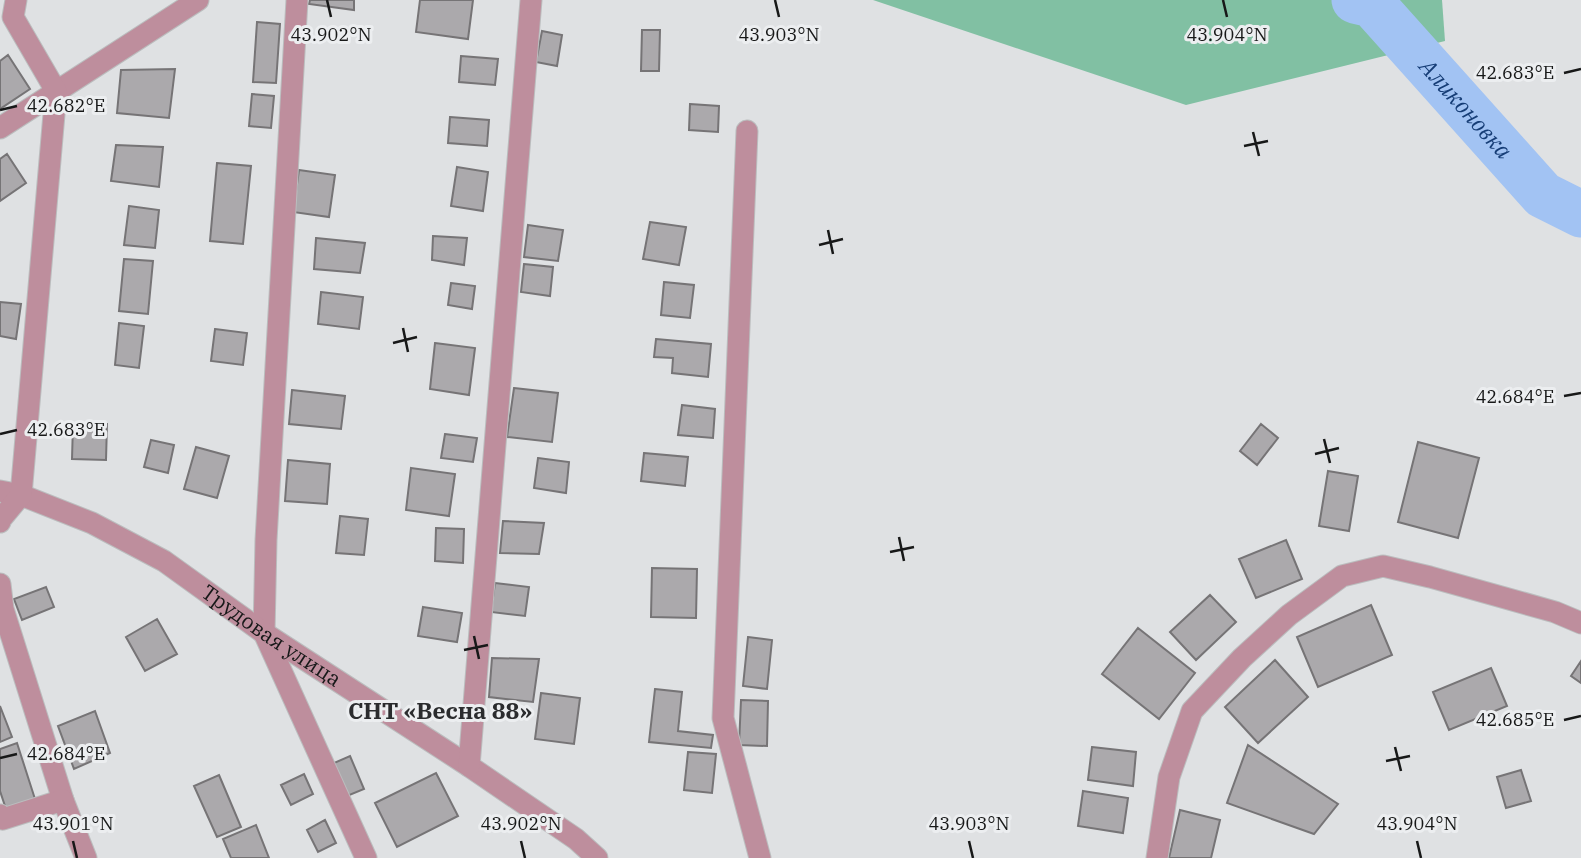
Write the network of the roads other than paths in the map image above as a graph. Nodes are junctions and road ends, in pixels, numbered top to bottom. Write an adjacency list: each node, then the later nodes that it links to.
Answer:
1 (16, 0): 5 (street)
2 (198, 0): 5 (street)
3 (297, 0): 12 (street)
4 (531, 0): 13 (street)
5 (56, 91): 6 (street); 8 (street)
6 (0, 128)
7 (747, 131): 19 (street)
8 (10, 493): 9 (street); 12 (street, Трудовая улица)
9 (0, 522)
10 (0, 584): 14 (street)
11 (1581, 623): 20 (street)
12 (264, 633): 13 (street, Трудовая улица); 17 (street)
13 (469, 766): 18 (street, Трудовая улица)
14 (63, 800): 15 (street); 16 (street)
15 (0, 815)
16 (86, 858)
17 (366, 858)
18 (597, 858)
19 (760, 858)
20 (1157, 858)

